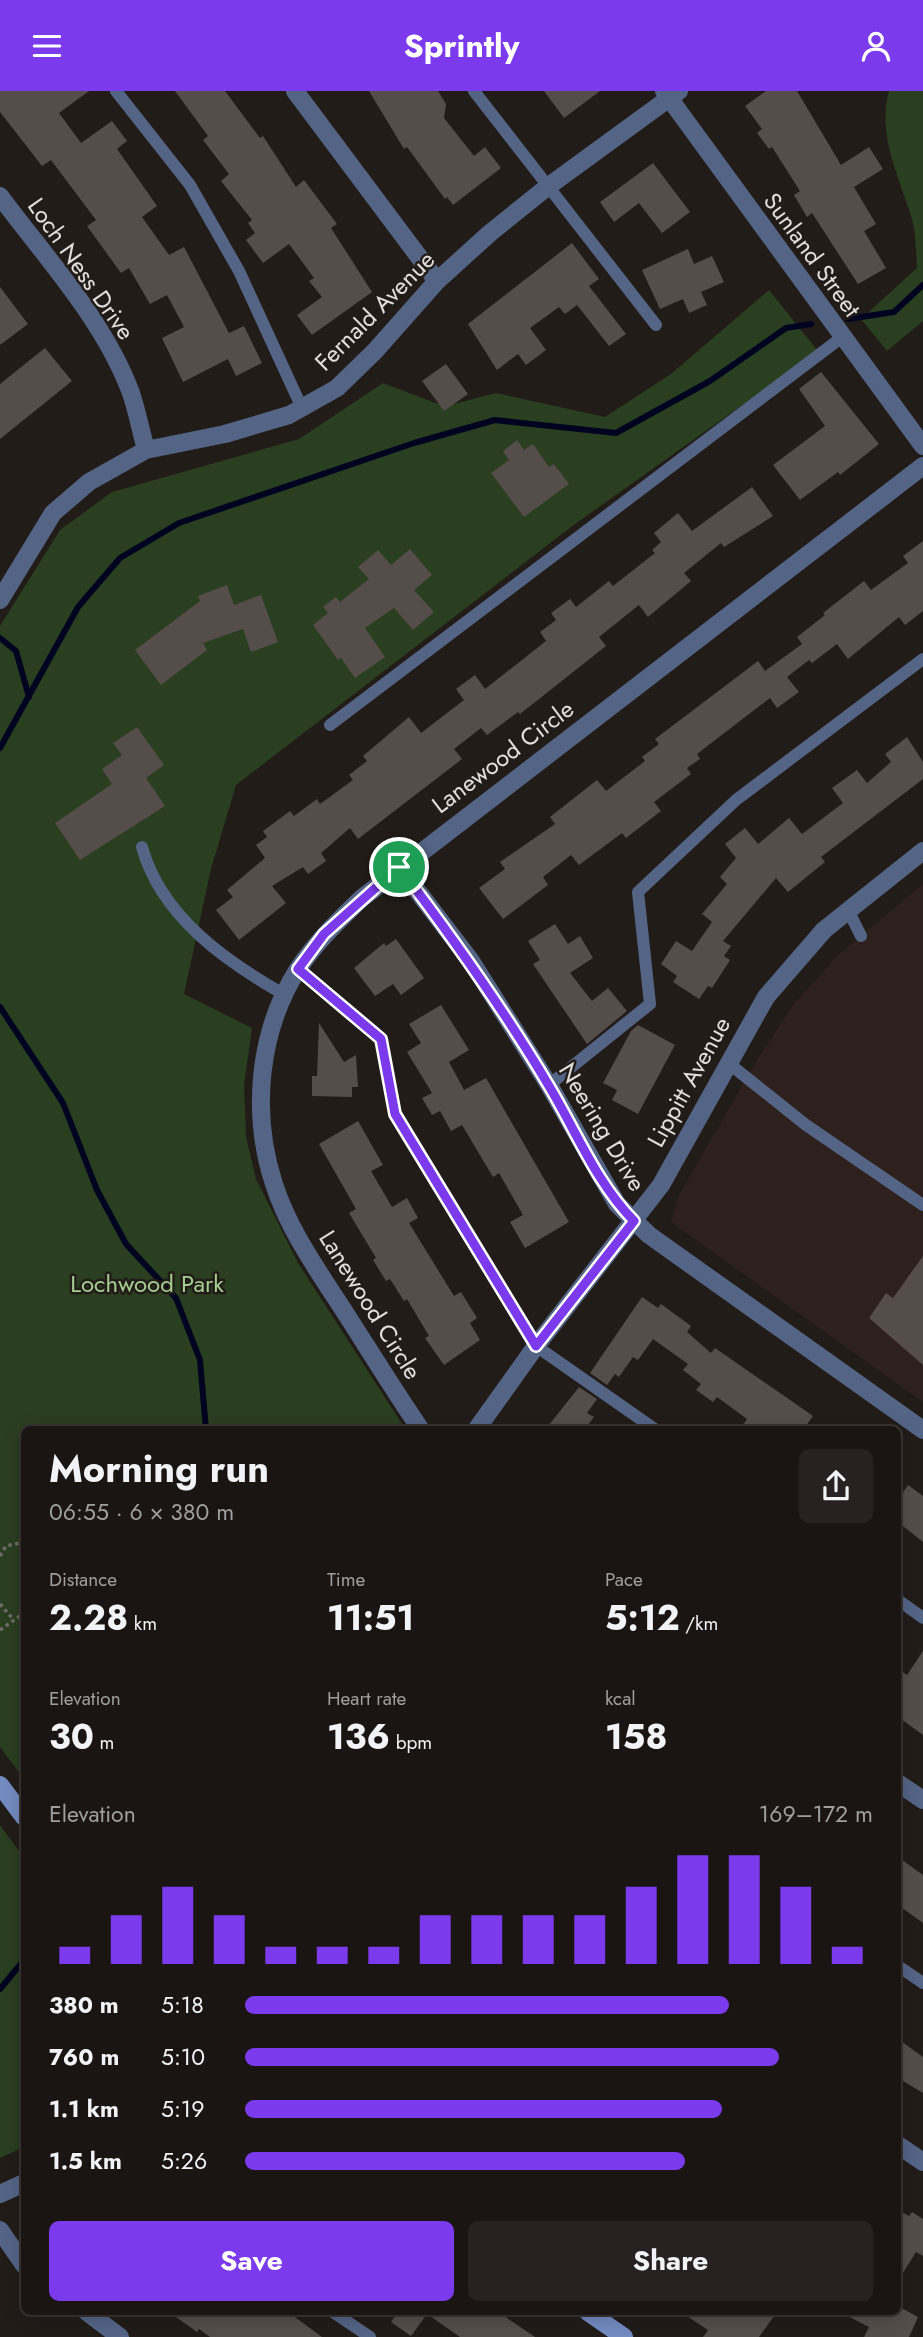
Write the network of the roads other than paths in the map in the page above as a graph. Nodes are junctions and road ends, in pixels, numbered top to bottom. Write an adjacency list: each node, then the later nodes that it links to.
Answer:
1 (116, 91): 10 (lane)
2 (295, 91): 7 (street)
3 (474, 91): 5 (lane)
4 (671, 94): 5 (street, Fernald Avenue); 9 (street, Sunland Street)
5 (546, 188): 7 (street, Fernald Avenue); 8 (lane)
6 (0, 196): 12 (street, Loch Ness Drive)
7 (437, 281): 10 (street, Fernald Avenue)
8 (656, 325)
9 (841, 338): 11 (street, Sunland Street); 16 (lane)
10 (302, 408): 12 (street, Fernald Avenue)
11 (923, 446)
12 (146, 450): 14 (street, Fernald Avenue)
13 (923, 465): 19 (street, Lanewood Circle)
14 (0, 600)
15 (923, 659): 25 (lane)
16 (330, 725)
17 (142, 847): 23 (lane)
18 (923, 851): 20 (street, Lippitt Avenue)
19 (399, 867): 22 (street, Lanewood Circle); 25 (street, Neering Drive)
20 (847, 908): 21 (lane); 24 (street, Lippitt Avenue)
21 (860, 936)
22 (298, 969): 23 (street, Lanewood Circle); 28 (lane)
23 (285, 995): 29 (street, Lanewood Circle)
24 (727, 1062): 26 (lane); 27 (street, Lippitt Avenue)
25 (549, 1086): 27 (street, Neering Drive)
26 (923, 1205)
27 (634, 1221): 28 (street, Lippitt Avenue); 32 (street, Neering Drive)
28 (536, 1346): 30 (street, Lippitt Avenue); 31 (lane)
29 (418, 1426)
30 (479, 1426)
31 (650, 1426)
32 (923, 1430)
33 (901, 1603): 34 (lane)
34 (923, 1618)
35 (901, 1785): 37 (street)
36 (2, 1791): 38 (street)
37 (923, 1800)
38 (21, 1813)
39 (901, 1968): 40 (lane)
40 (923, 1983)
41 (901, 2153): 42 (street)
42 (923, 2162)
43 (21, 2184): 44 (street)
44 (0, 2194)
45 (0, 2230): 46 (street)
46 (21, 2261)
47 (91, 2315): 50 (street)
48 (337, 2315): 51 (lane)
49 (592, 2315): 52 (street)
50 (120, 2337)
51 (370, 2337)
52 (624, 2337)

